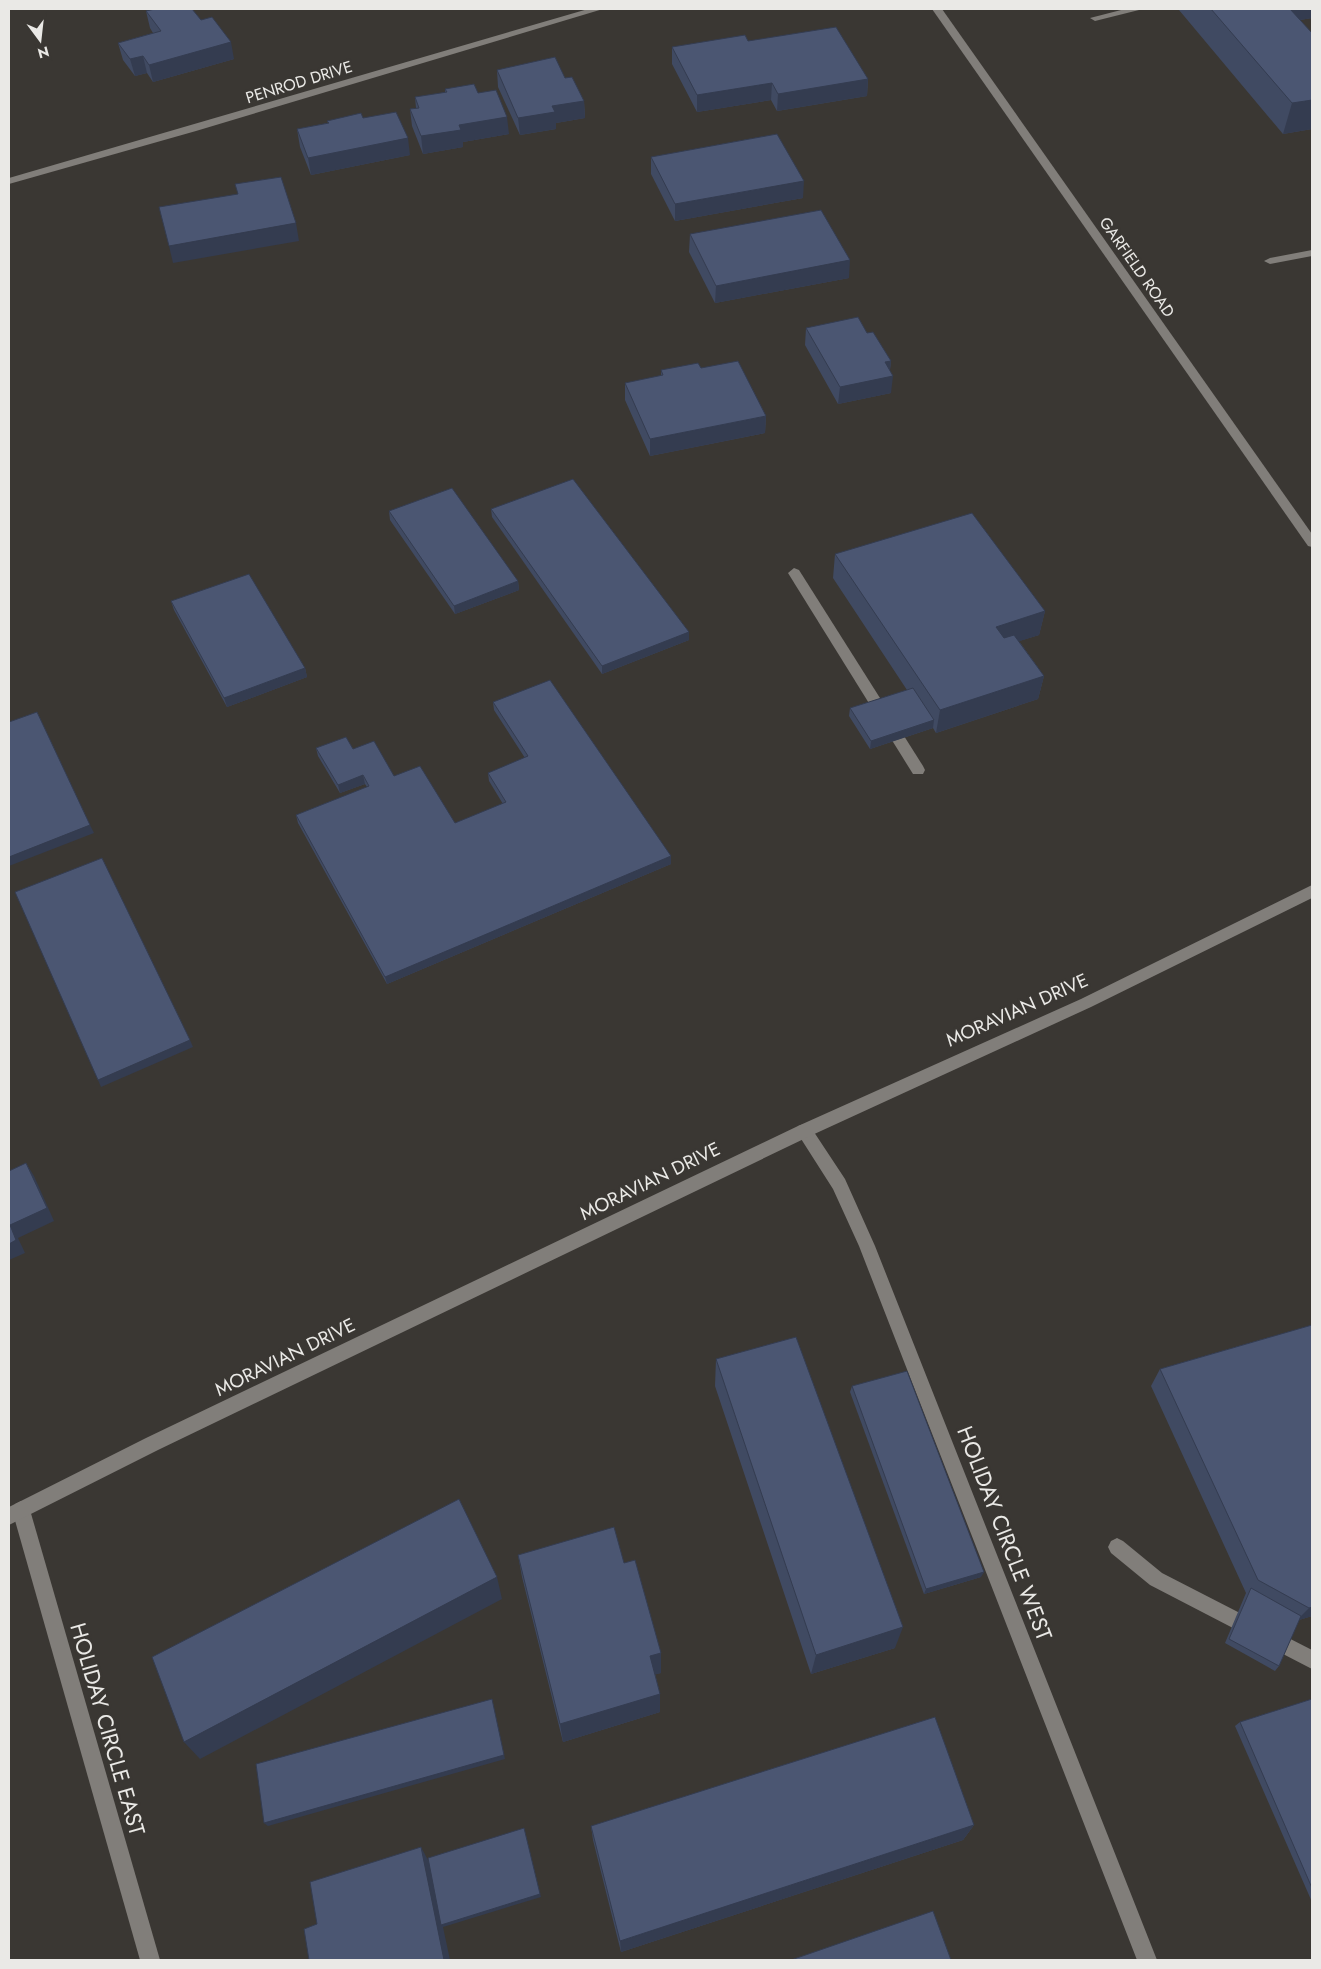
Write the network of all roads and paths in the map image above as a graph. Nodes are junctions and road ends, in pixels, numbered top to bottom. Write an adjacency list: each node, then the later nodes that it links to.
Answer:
1 (598, 9): 5 (street, PENROD DRIVE)
2 (937, 9): 8 (street, GARFIELD ROAD)
3 (1138, 9): 4 (street)
4 (1095, 18)
5 (9, 181)
6 (1312, 253): 7 (street)
7 (1270, 261)
8 (1312, 543)
9 (794, 573): 10 (street)
10 (918, 770)
11 (1312, 891): 12 (street, MORAVIAN DRIVE)
12 (804, 1131): 13 (street, MORAVIAN DRIVE); 17 (street, HOLIDAY CIRCLE WEST)
13 (15, 1513): 16 (street, HOLIDAY CIRCLE EAST)
14 (1117, 1547): 15 (street)
15 (1312, 1660)
16 (150, 1960)
17 (1147, 1960)

